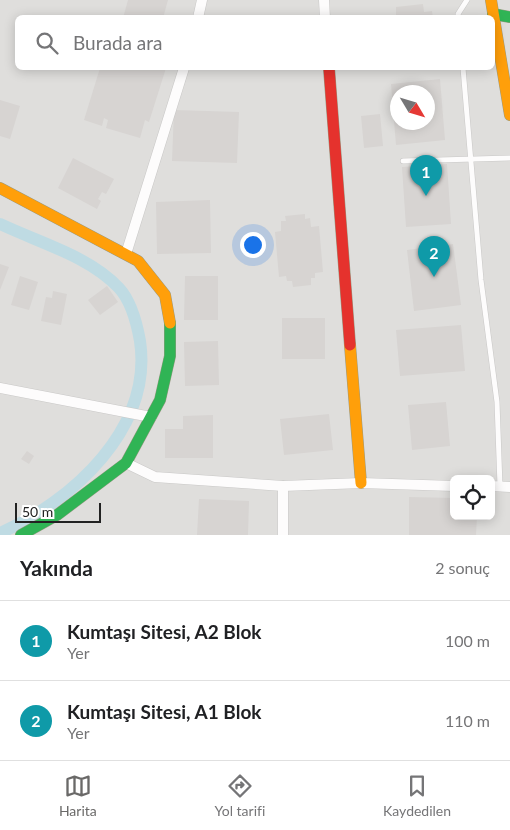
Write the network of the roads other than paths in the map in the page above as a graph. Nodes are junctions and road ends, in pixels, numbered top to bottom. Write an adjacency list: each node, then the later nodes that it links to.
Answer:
1 (202, 0): 6 (street)
2 (324, 0): 7 (street)
3 (467, 0): 8 (lane)
4 (491, 0): 5 (street)
5 (493, 14): 9 (street)
6 (199, 15)
7 (325, 15)
8 (458, 15)
9 (510, 17)
10 (495, 26): 14 (street)
11 (183, 70): 19 (street)
12 (329, 70): 23 (street)
13 (463, 70): 16 (lane)
14 (510, 115)
15 (510, 158): 16 (lane)
16 (470, 159): 17 (lane); 26 (lane)
17 (403, 161)
18 (0, 188): 19 (street)
19 (126, 254): 21 (street)
20 (0, 388): 21 (street)
21 (151, 417): 22 (street)
22 (126, 463): 24 (street); 27 (street)
23 (360, 483): 24 (street); 25 (street)
24 (283, 486): 28 (street)
25 (450, 486)
26 (500, 486)
27 (21, 535)
28 (283, 535)

